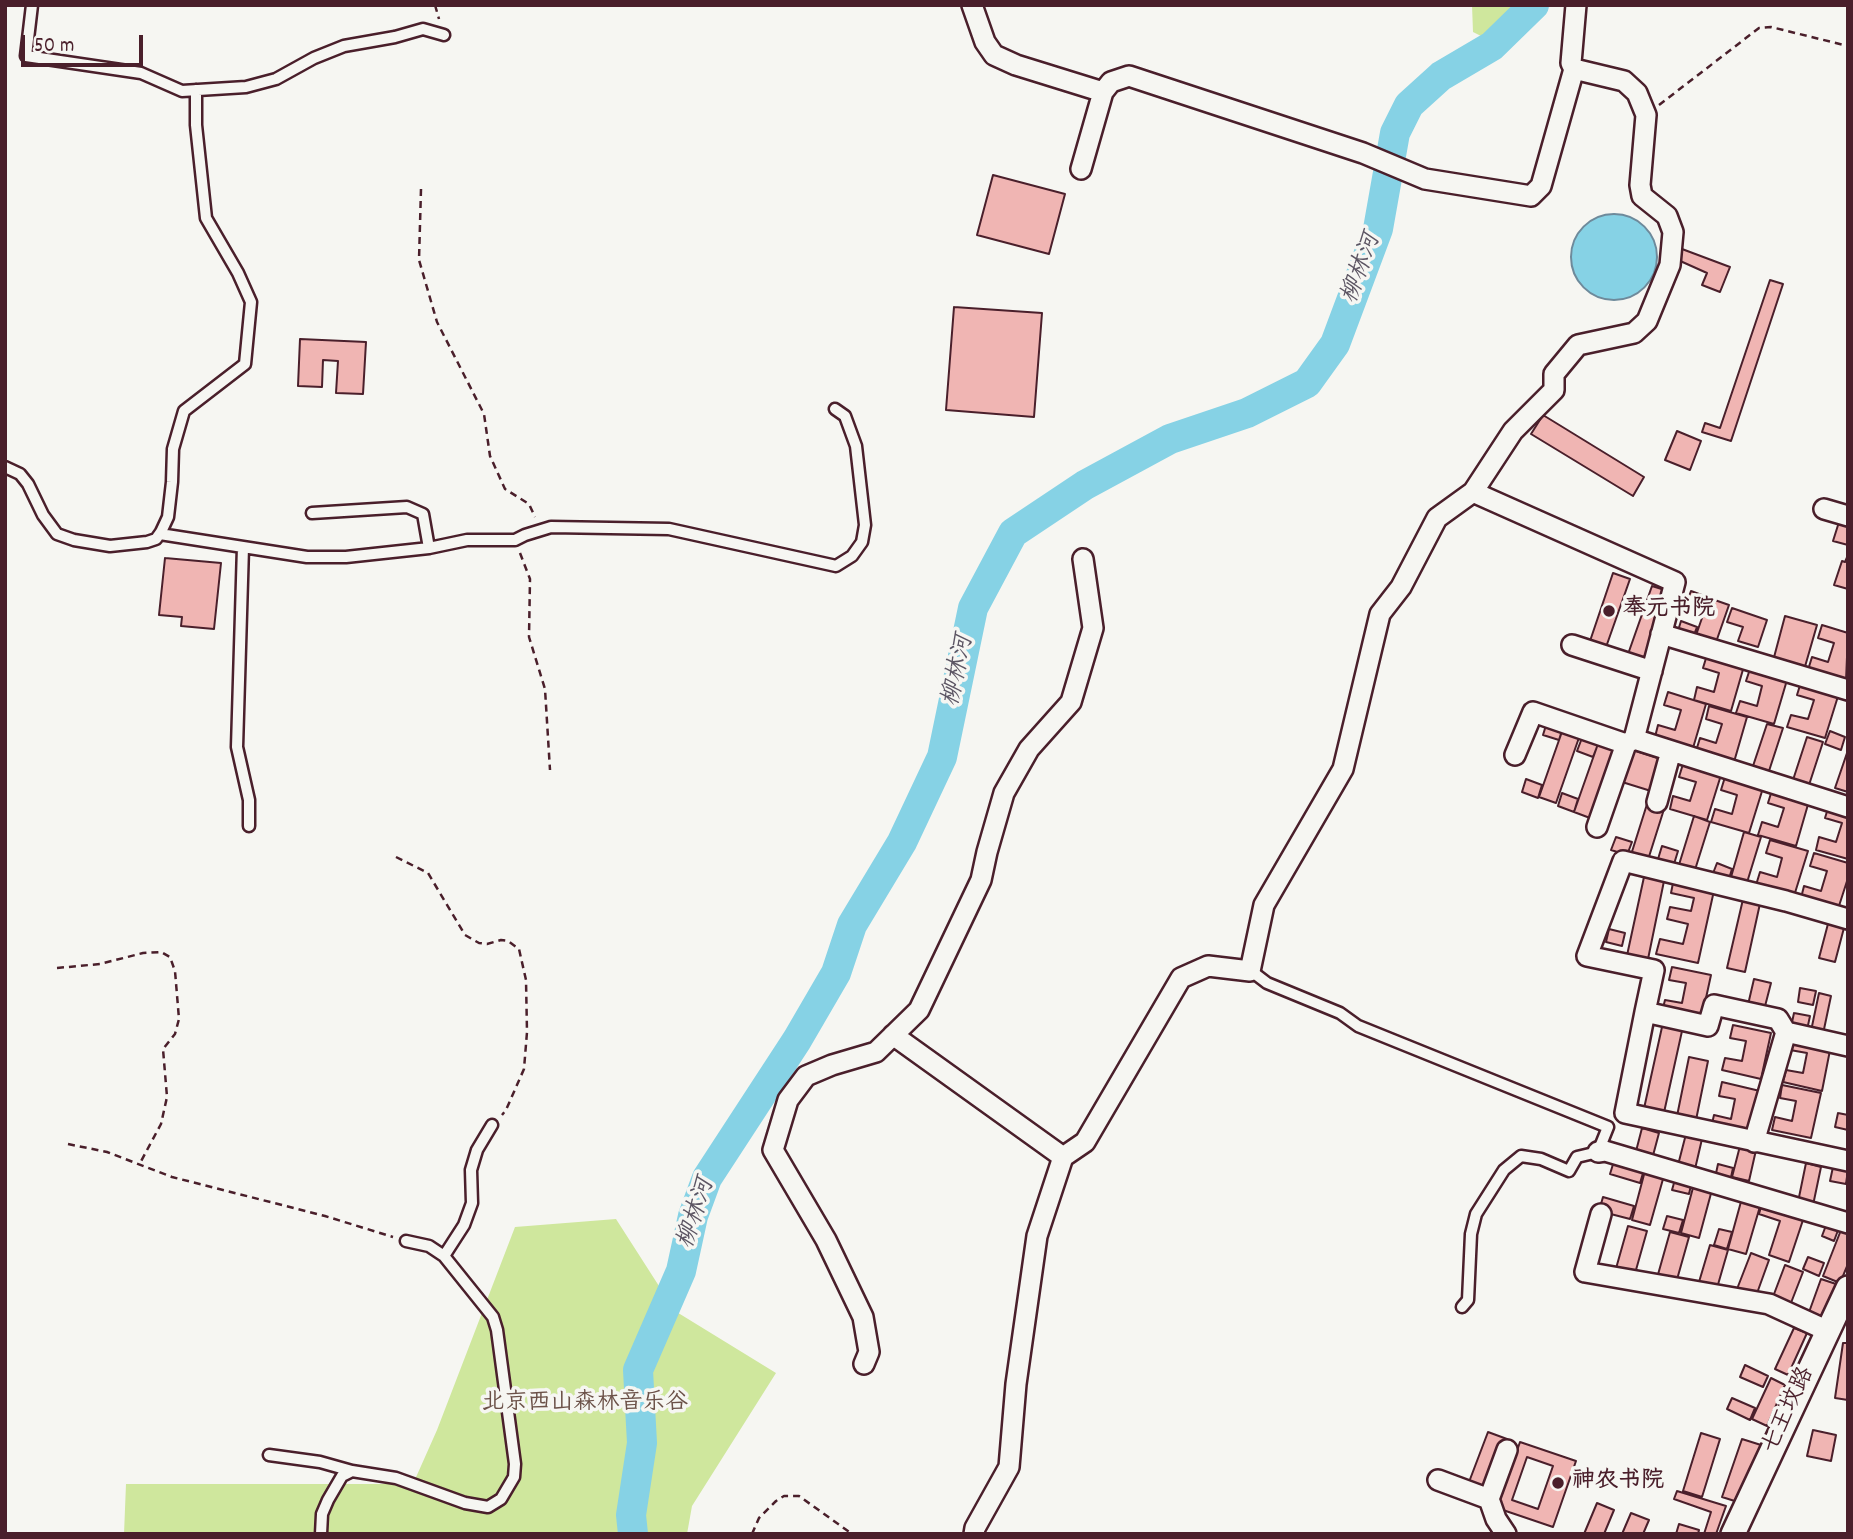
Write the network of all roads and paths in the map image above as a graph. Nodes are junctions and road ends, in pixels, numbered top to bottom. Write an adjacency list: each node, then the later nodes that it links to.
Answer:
1 (32, 5): 7 (lane)
2 (972, 5): 8 (street)
3 (1576, 5): 6 (street)
4 (444, 35): 7 (lane)
5 (1848, 46): 9 (path)
6 (1574, 69): 8 (street); 9 (street)
7 (196, 90): 19 (lane)
8 (1103, 92): 10 (street)
9 (1646, 115): 14 (street)
10 (1081, 169)
11 (421, 189): 18 (path)
12 (835, 409): 18 (lane)
13 (5, 467): 19 (lane)
14 (1473, 492): 24 (street); 39 (street)
15 (1825, 509): 17 (street)
16 (312, 513): 22 (lane)
17 (1848, 516)
18 (538, 531): 20 (lane)
19 (160, 534): 21 (lane)
20 (515, 540): 22 (lane); 31 (path)
21 (243, 547): 22 (lane); 34 (lane)
22 (429, 548)
23 (1083, 559): 42 (street)
24 (1661, 634): 26 (street); 27 (street)
25 (1572, 645): 26 (street)
26 (1652, 671): 28 (street)
27 (1848, 690)
28 (1630, 742): 29 (street); 30 (street); 35 (street)
29 (1671, 751): 32 (street); 33 (street)
30 (1515, 755)
31 (550, 770)
32 (1657, 802)
33 (1848, 807)
34 (249, 825)
35 (1597, 827)
36 (396, 856): 44 (path)
37 (1848, 919): 40 (street)
38 (57, 968): 50 (path)
39 (1250, 970): 47 (lane); 48 (street)
40 (1645, 1012): 41 (street); 45 (street)
41 (1786, 1032): 43 (street); 45 (street)
42 (893, 1035): 48 (street); 58 (street)
43 (1848, 1046)
44 (492, 1125): 54 (lane)
45 (1754, 1142): 49 (street)
46 (68, 1144): 50 (path)
47 (1598, 1152): 52 (street); 56 (lane)
48 (1063, 1157): 67 (street)
49 (1848, 1161)
50 (139, 1165): 53 (path)
51 (1601, 1214): 57 (street)
52 (1848, 1223)
53 (406, 1241): 54 (lane)
54 (444, 1256): 61 (lane)
55 (1848, 1288): 57 (street, 七王坟路)
56 (1462, 1307)
57 (1828, 1331): 69 (street, 七王坟路)
58 (864, 1364)
59 (1507, 1450): 63 (street)
60 (269, 1455): 61 (lane)
61 (352, 1471): 64 (lane)
62 (1438, 1480): 63 (street)
63 (1489, 1499): 68 (street)
64 (321, 1534)
65 (752, 1534): 66 (path)
66 (852, 1534)
67 (974, 1534)
68 (1506, 1534)
69 (1733, 1534)

